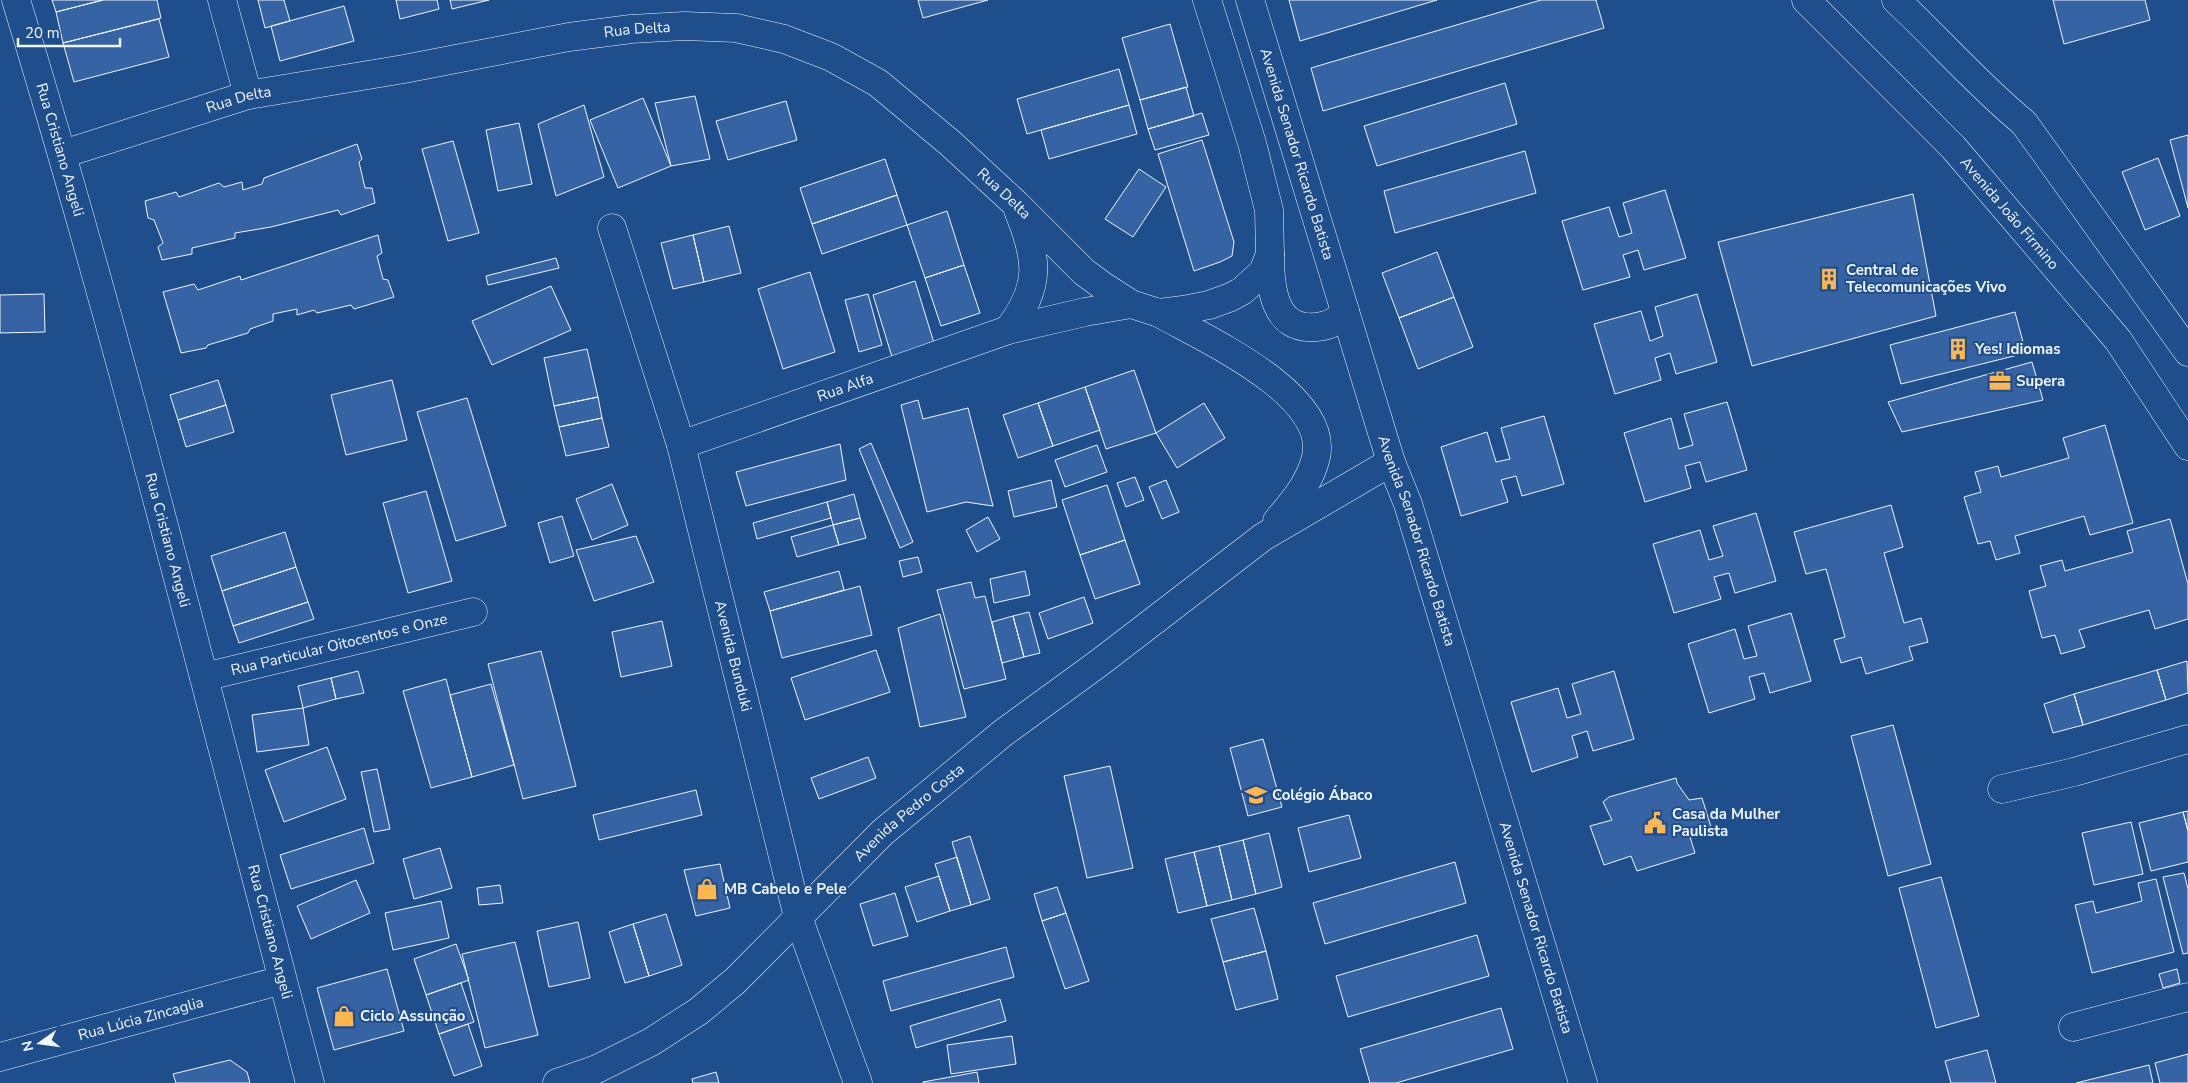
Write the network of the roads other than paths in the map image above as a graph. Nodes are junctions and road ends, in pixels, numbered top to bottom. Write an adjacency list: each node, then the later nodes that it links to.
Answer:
1 (16, 0): 8 (street, Rua Cristiano Angeli)
2 (222, 0): 7 (street)
3 (1208, 0): 11 (street)
4 (1250, 0): 13 (street, Avenida Senador Ricardo Batista)
5 (1806, 0): 18 (street, Avenida João Firmino)
6 (1896, 0): 16 (street)
7 (248, 95): 8 (street, Rua Delta); 9 (street, Rua Delta)
8 (63, 154): 22 (street, Rua Cristiano Angeli)
9 (1016, 204): 12 (street, Rua Delta); 15 (street)
10 (612, 228): 17 (street, Avenida Bunduki)
11 (1270, 254): 13 (street); 14 (street)
12 (1130, 304): 14 (street); 15 (street, Rua Alfa)
13 (1346, 311): 19 (street, Avenida Senador Ricardo Batista)
14 (1159, 313): 20 (street)
15 (1008, 330): 17 (street, Rua Alfa)
16 (2188, 352)
17 (681, 445): 25 (street, Avenida Bunduki)
18 (2188, 446)
19 (1391, 462): 20 (street); 33 (street, Avenida Senador Ricardo Batista)
20 (1263, 537): 25 (street, Avenida Pedro Costa)
21 (473, 612): 22 (street, Rua Particular Oitocentos e Onze)
22 (204, 677): 26 (street, Rua Cristiano Angeli)
23 (2188, 739): 24 (street)
24 (2002, 788)
25 (798, 917): 31 (street, Avenida Pedro Costa); 32 (street, Avenida Bunduki)
26 (282, 980): 29 (street, Rua Lúcia Zincaglia); 30 (street, Rua Cristiano Angeli)
27 (2188, 997): 28 (street)
28 (2073, 1027)
29 (0, 1058)
30 (310, 1083)
31 (557, 1083)
32 (858, 1083)
33 (1582, 1083)

